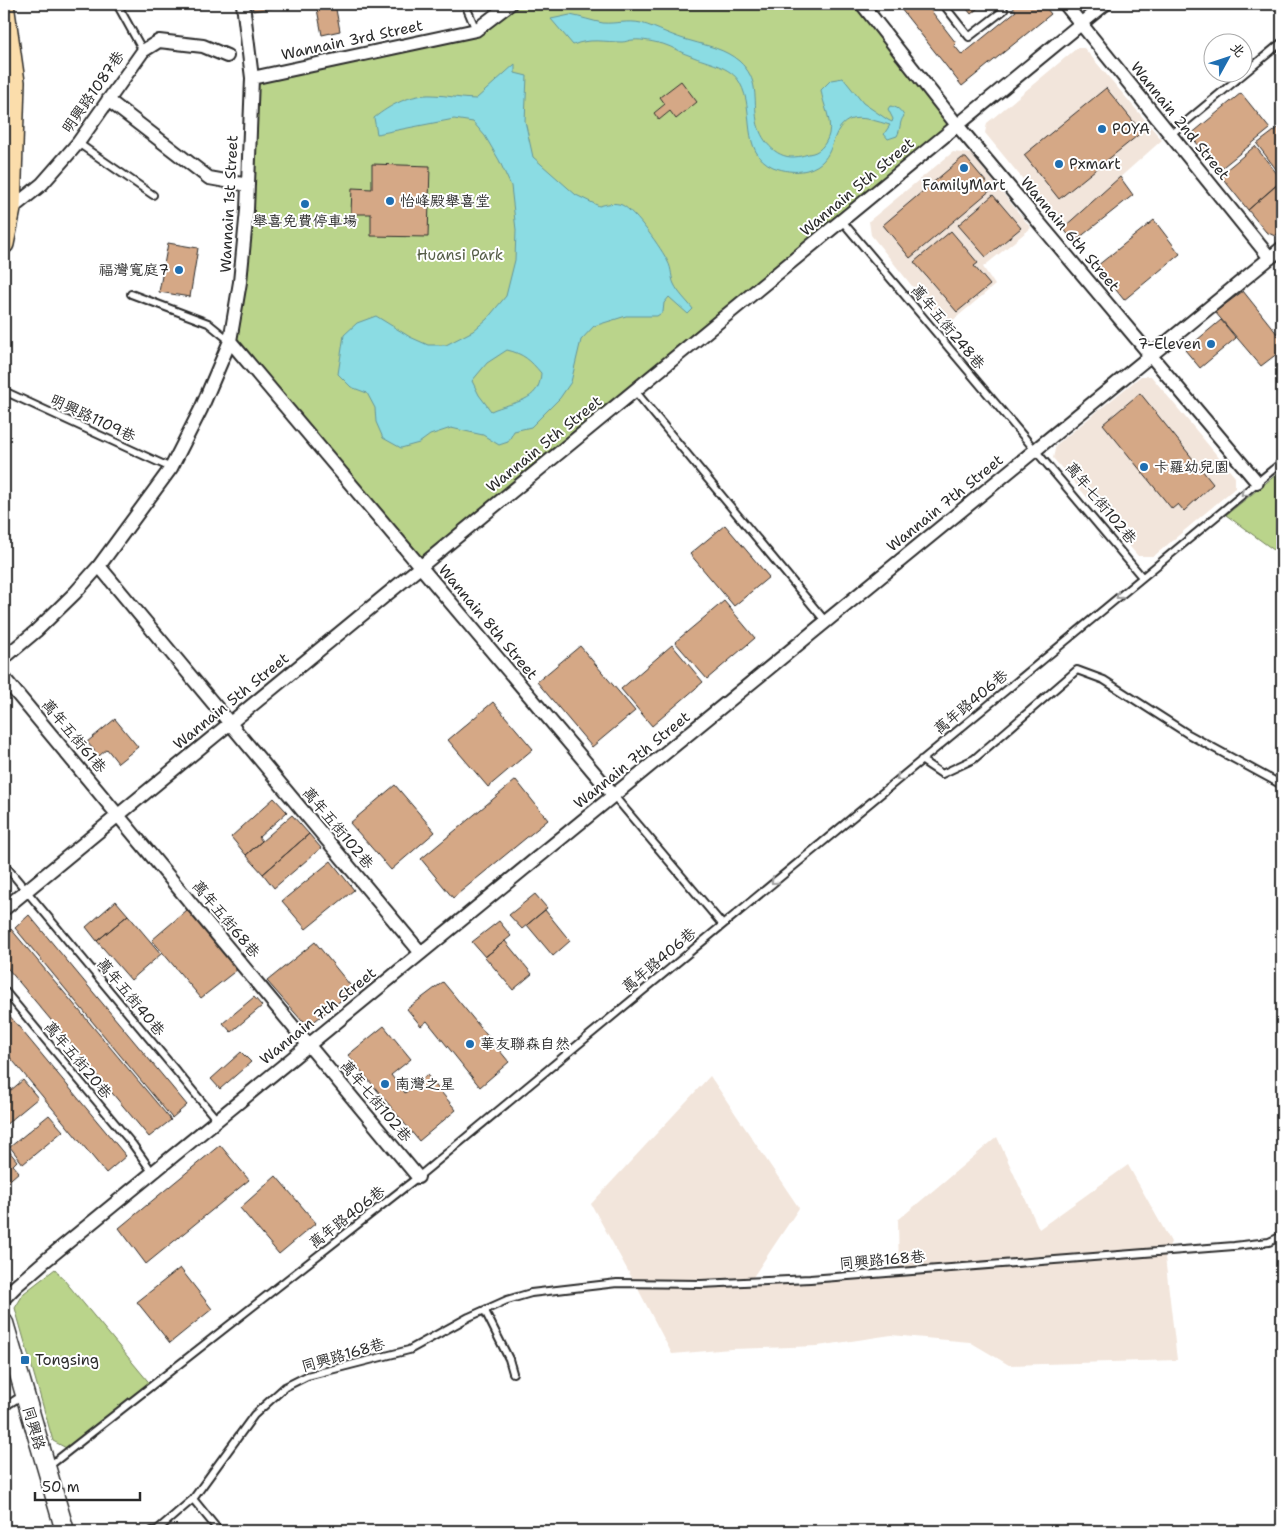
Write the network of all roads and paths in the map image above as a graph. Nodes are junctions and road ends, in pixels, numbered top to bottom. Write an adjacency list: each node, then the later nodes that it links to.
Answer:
1 (4, 4): 23 (main road)
2 (117, 4): 14 (lane)
3 (243, 4): 16 (street, Wannain 1st Street)
4 (465, 4): 12 (lane)
5 (510, 4): 12 (street, Wannain 3rd Street)
6 (862, 4): 18 (street, Wannain 6th Street)
7 (943, 4): 8 (lane)
8 (999, 4)
9 (1065, 4): 11 (street, Wannain 2nd Street)
10 (1105, 4): 11 (street, Wannain 5th Street)
11 (1081, 24): 18 (street, Wannain 5th Street); 19 (street, Wannain 2nd Street)
12 (476, 30): 16 (street, Wannain 3rd Street)
13 (1282, 42): 19 (lane)
14 (143, 50): 15 (street, 明興路1087巷); 17 (street, 明興路1087巷)
15 (227, 56)
16 (252, 78): 21 (street, Wannain 1st Street)
17 (108, 100): 20 (street, 明興路1087巷); 21 (street)
18 (957, 124): 24 (street, Wannain 5th Street); 30 (street, Wannain 6th Street)
19 (1170, 135): 27 (street, Wannain 2nd Street)
20 (78, 143): 22 (lane); 23 (street, 明興路1087巷)
21 (248, 185): 29 (street, Wannain 1st Street)
22 (153, 195)
23 (7, 210): 25 (main road)
24 (842, 220): 32 (street, Wannain 5th Street); 33 (lane, 萬年五街248巷)
25 (4, 244)
26 (1282, 248): 27 (street, Wannain 7th Street)
27 (1270, 258): 30 (street, Wannain 7th Street)
28 (131, 294): 29 (lane)
29 (230, 341): 35 (street, Wannain 1st Street); 38 (street, Wannain 8th Street)
30 (1151, 355): 33 (street, Wannain 7th Street); 36 (street, Wannain 6th Street)
31 (4, 391): 35 (lane, 明興路1109巷)
32 (635, 391): 38 (street, Wannain 5th Street); 40 (lane)
33 (1035, 450): 39 (lane, 萬年七街102巷); 40 (street, Wannain 7th Street)
34 (1282, 462): 36 (lane, 萬年路406巷)
35 (171, 468): 37 (street, Wannain 1st Street)
36 (1258, 482): 39 (lane, 萬年路406巷, one-way to 39)
37 (99, 566): 41 (street, Wannain 1st Street); 43 (street, 萬年五街102巷)
38 (420, 566): 43 (street, Wannain 5th Street); 46 (street, Wannain 8th Street)
39 (1142, 577): 44 (lane, 萬年路406巷, one-way to 44)
40 (826, 622): 46 (street, Wannain 7th Street)
41 (4, 658)
42 (4, 678): 47 (street, 萬年五街61巷)
43 (229, 724): 47 (street, Wannain 5th Street); 52 (street, 萬年五街102巷)
44 (921, 760): 45 (lane); 51 (lane, 萬年路406巷, one-way to 51)
45 (1282, 785)
46 (614, 796): 51 (lane, Wannain 8th Street); 52 (street, Wannain 7th Street)
47 (118, 814): 49 (street, Wannain 5th Street); 54 (street, 萬年五街68巷)
48 (4, 864): 49 (lane, 萬年五街40巷)
49 (26, 891): 50 (street, Wannain 5th Street); 55 (lane, 萬年五街40巷)
50 (4, 909)
51 (722, 924): 57 (lane, 萬年路406巷)
52 (421, 953): 54 (street, Wannain 7th Street)
53 (4, 990): 56 (lane, 萬年五街20巷)
54 (309, 1045): 55 (street, Wannain 7th Street); 57 (street, 萬年七街102巷)
55 (217, 1120): 56 (street, Wannain 7th Street)
56 (153, 1173): 59 (street, Wannain 7th Street)
57 (418, 1177): 65 (lane, 萬年路406巷)
58 (1282, 1236): 60 (lane, 同興路168巷)
59 (4, 1298)
60 (485, 1311): 62 (lane); 66 (lane, 同興路168巷)
61 (4, 1324): 63 (street, 同興路)
62 (513, 1373)
63 (24, 1394): 64 (lane); 65 (street, 同興路)
64 (4, 1407)
65 (45, 1469): 67 (street, 同興路)
66 (193, 1499): 68 (lane, 同興路168巷); 69 (lane)
67 (65, 1531)
68 (152, 1531)
69 (218, 1531)

